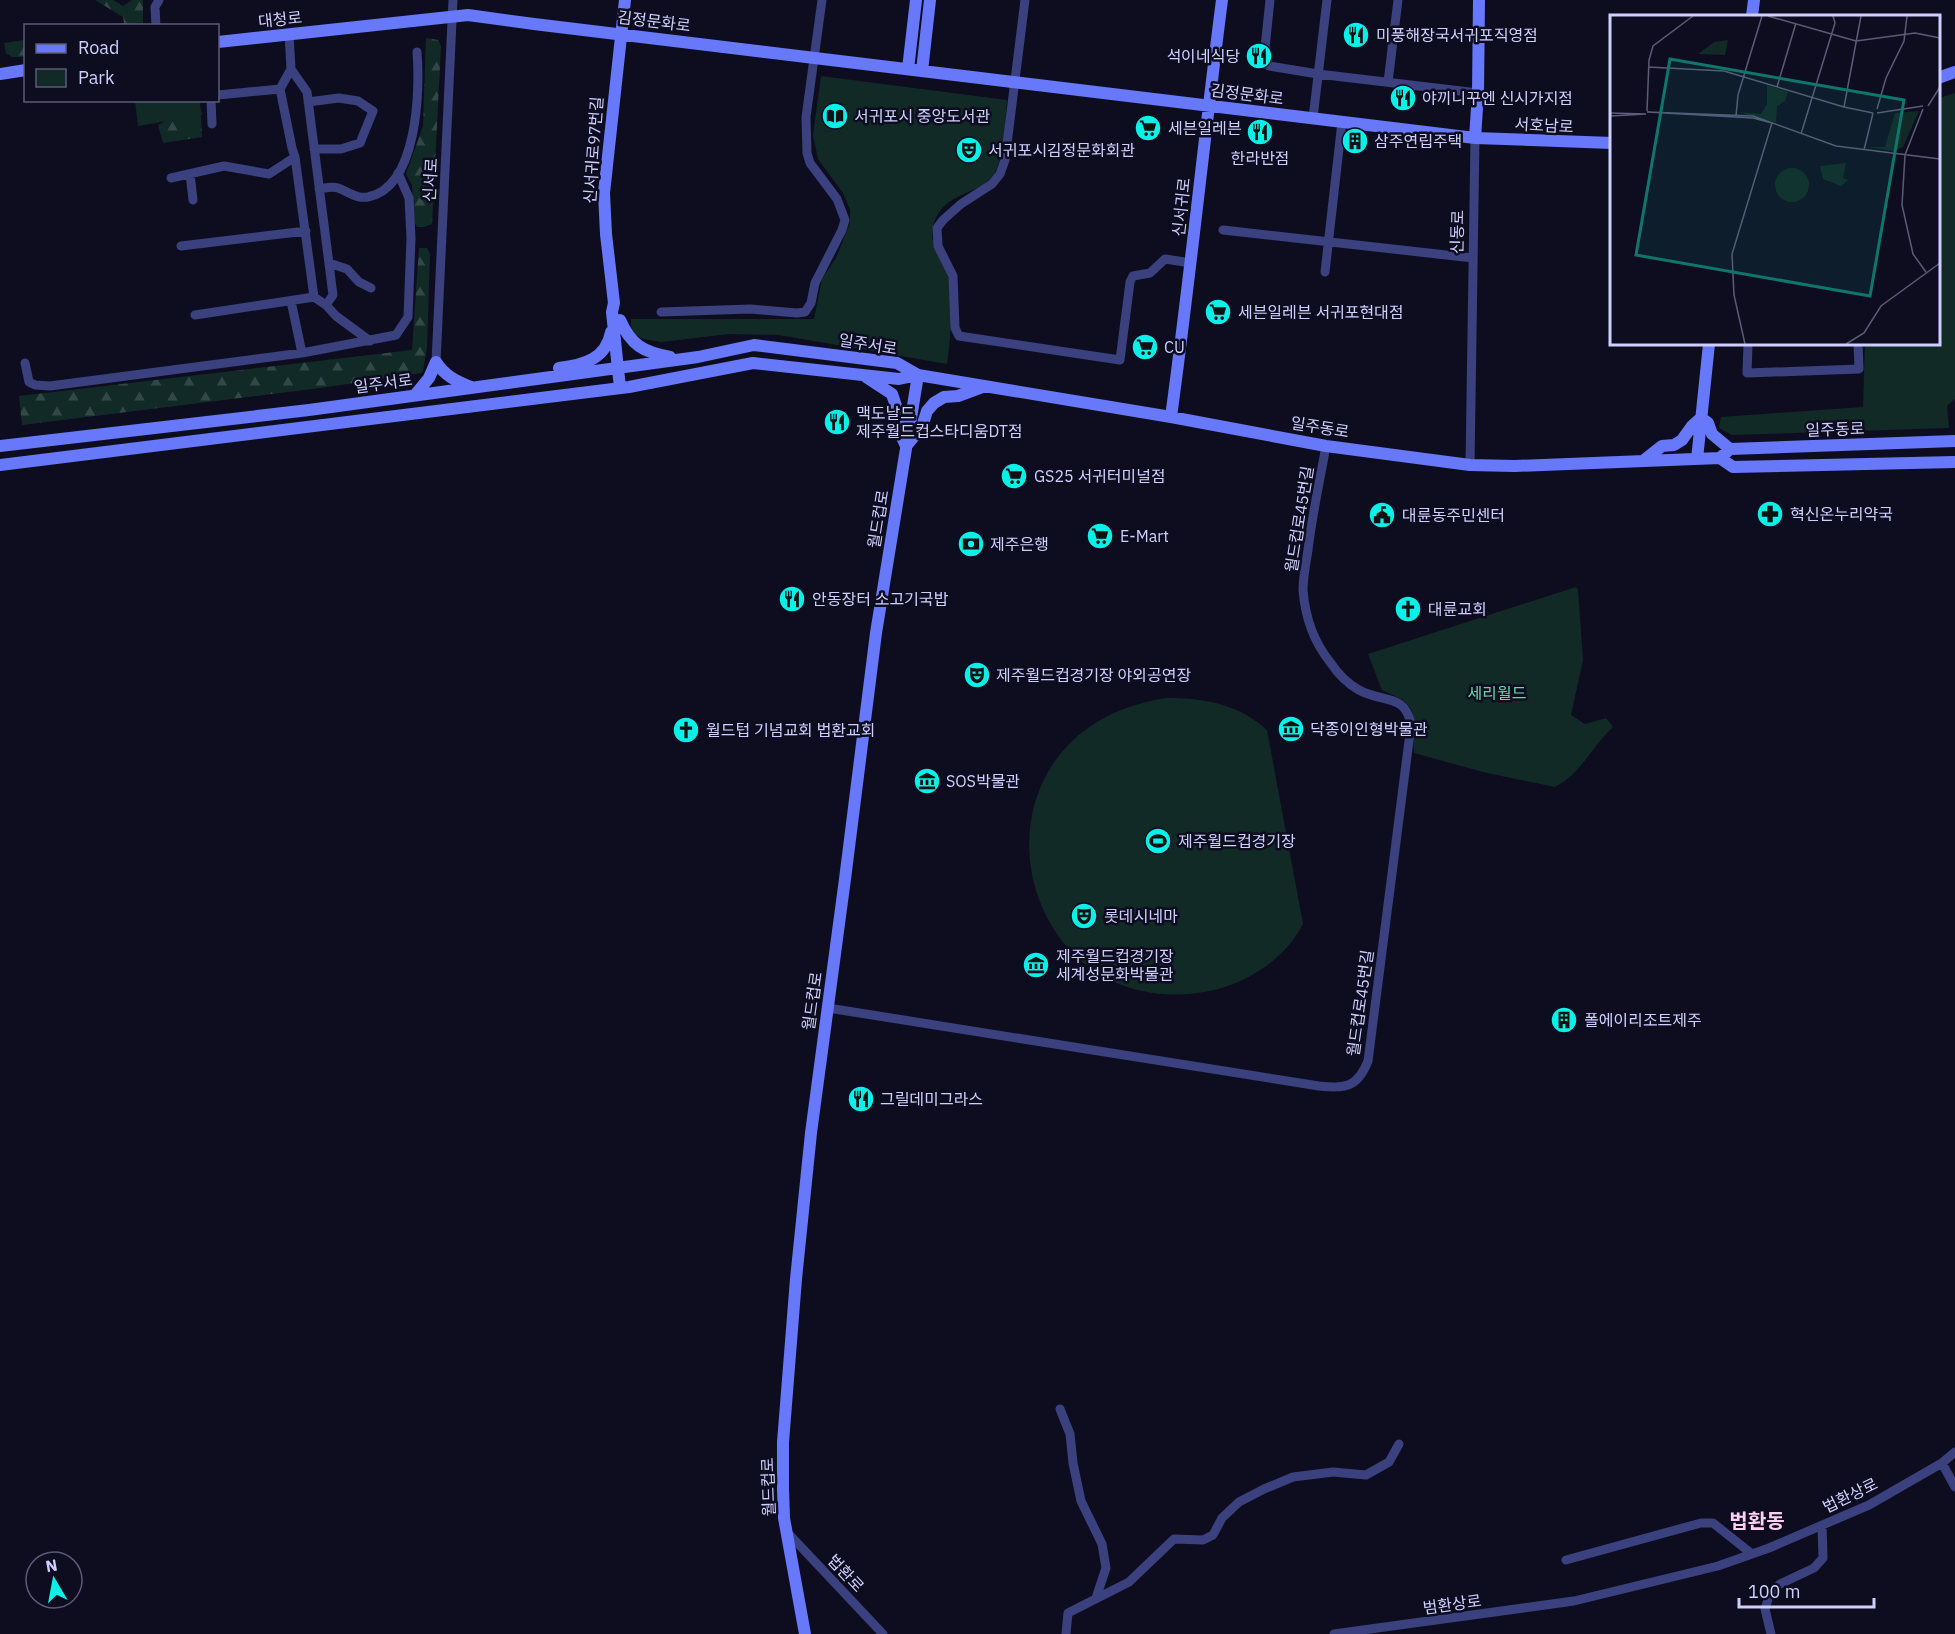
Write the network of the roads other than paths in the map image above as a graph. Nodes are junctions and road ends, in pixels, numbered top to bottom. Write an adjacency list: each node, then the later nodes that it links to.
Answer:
1 (159, 0): 16 (street)
2 (453, 0): 15 (street, 신서로)
3 (625, 0): 18 (main road, 신서귀로97번길)
4 (822, 0): 21 (street)
5 (916, 0): 23 (main road)
6 (930, 0): 25 (main road)
7 (1025, 0): 30 (street)
8 (1222, 0): 37 (main road, 신서귀로)
9 (1270, 0): 27 (street)
10 (1326, 0): 27 (street)
11 (1398, 0): 31 (street)
12 (1479, 0): 33 (main road, 신동로)
13 (1754, 0): 14 (main road)
14 (1752, 15)
15 (453, 16): 17 (main road, 대청로); 18 (main road, 김정문화로); 71 (street, 신서로)
16 (156, 24)
17 (289, 34): 19 (main road, 대청로); 22 (street)
18 (621, 34): 21 (main road, 김정문화로); 64 (main road, 신서귀로97번길)
19 (219, 42)
20 (417, 52): 45 (street)
21 (815, 59): 23 (main road, 김정문화로); 62 (street)
22 (291, 69): 32 (street); 36 (street)
23 (908, 69): 25 (main road, 김정문화로)
24 (24, 70): 28 (main road)
25 (922, 71): 30 (main road, 김정문화로)
26 (1955, 72): 29 (main road)
27 (1318, 74): 31 (street); 38 (street)
28 (0, 75)
29 (1940, 77)
30 (1015, 82): 37 (main road, 김정문화로); 56 (street)
31 (1388, 82): 33 (street)
32 (280, 89): 34 (street); 44 (street)
33 (1478, 93): 41 (main road, 신동로)
34 (219, 95)
35 (211, 102): 40 (street)
36 (308, 102): 43 (street); 43 (street)
37 (1208, 106): 38 (main road, 김정문화로); 56 (main road, 신서귀로)
38 (1313, 118): 39 (main road, 김정문화로)
39 (1342, 122): 41 (main road, 김정문화로); 52 (street)
40 (212, 124)
41 (1475, 138): 42 (main road, 서호남로); 54 (street, 신동로)
42 (1610, 143)
43 (314, 149): 48 (street)
44 (295, 157): 46 (street); 51 (street)
45 (398, 173): 48 (street); 65 (street)
46 (190, 174): 47 (street); 49 (street)
47 (171, 178)
48 (319, 189): 55 (street)
49 (193, 200)
50 (1223, 230): 52 (street)
51 (306, 231): 53 (street); 59 (street)
52 (1329, 242): 54 (street); 57 (street)
53 (181, 246)
54 (1473, 258): 93 (street, 신동로)
55 (329, 263): 58 (street); 61 (street)
56 (1191, 263): 81 (main road, 신서귀로)
57 (1325, 272)
58 (371, 288)
59 (314, 297): 60 (street); 61 (street)
60 (291, 300): 63 (street); 69 (street)
61 (326, 305): 65 (street)
62 (661, 312)
63 (195, 315)
64 (616, 321): 70 (main road); 73 (main road, 신서귀로97번길); 76 (main road)
65 (370, 341): 69 (street)
66 (1709, 345): 82 (main road)
67 (1748, 345): 68 (street)
68 (1858, 345)
69 (302, 353): 72 (street)
70 (698, 357): 73 (main road, 일주서로); 75 (main road, 일주서로)
71 (436, 362): 78 (main road); 80 (main road)
72 (25, 363)
73 (622, 367): 76 (main road, 일주서로); 79 (main road, 신서귀로97번길)
74 (862, 374): 75 (main road, 일주서로); 79 (main road, 일주서로); 85 (main road)
75 (918, 375): 77 (main road, 일주동로); 85 (main road, 월드컵로)
76 (534, 379): 78 (main road, 일주서로)
77 (986, 386): 81 (main road, 일주동로); 85 (main road)
78 (472, 388): 80 (main road, 일주서로)
79 (624, 388): 92 (main road, 일주서로)
80 (415, 395): 84 (main road, 일주서로)
81 (1171, 417): 86 (main road, 일주동로)
82 (1701, 418): 87 (main road); 89 (main road); 90 (main road)
83 (1955, 441): 87 (main road, 일주동로)
84 (0, 446)
85 (906, 446): 94 (main road, 월드컵로)
86 (1326, 446): 93 (main road, 일주동로); 94 (street, 월드컵로45번길)
87 (1730, 448): 88 (main road)
88 (1720, 458): 89 (main road, 일주동로); 91 (main road, 일주동로)
89 (1697, 459): 90 (main road, 일주동로)
90 (1643, 461): 93 (main road, 일주동로)
91 (1955, 462)
92 (0, 465)
93 (1470, 465)
94 (828, 1008): 101 (main road, 월드컵로)
95 (1060, 1409): 104 (street)
96 (1399, 1444): 104 (street)
97 (1955, 1452): 98 (street, 법환상로)
98 (1942, 1463): 99 (street); 100 (street, 법환상로)
99 (1955, 1487)
100 (1821, 1525): 102 (street, 법환상로); 110 (street)
101 (787, 1532): 106 (main road, 월드컵로); 107 (street, 법환로)
102 (1752, 1554): 103 (street); 105 (street, 법환상로)
103 (1566, 1560)
104 (1096, 1598): 108 (street)
105 (1574, 1602): 109 (street, 범환상로)
106 (805, 1634)
107 (883, 1634)
108 (1066, 1634)
109 (1334, 1634)
110 (1771, 1634)

